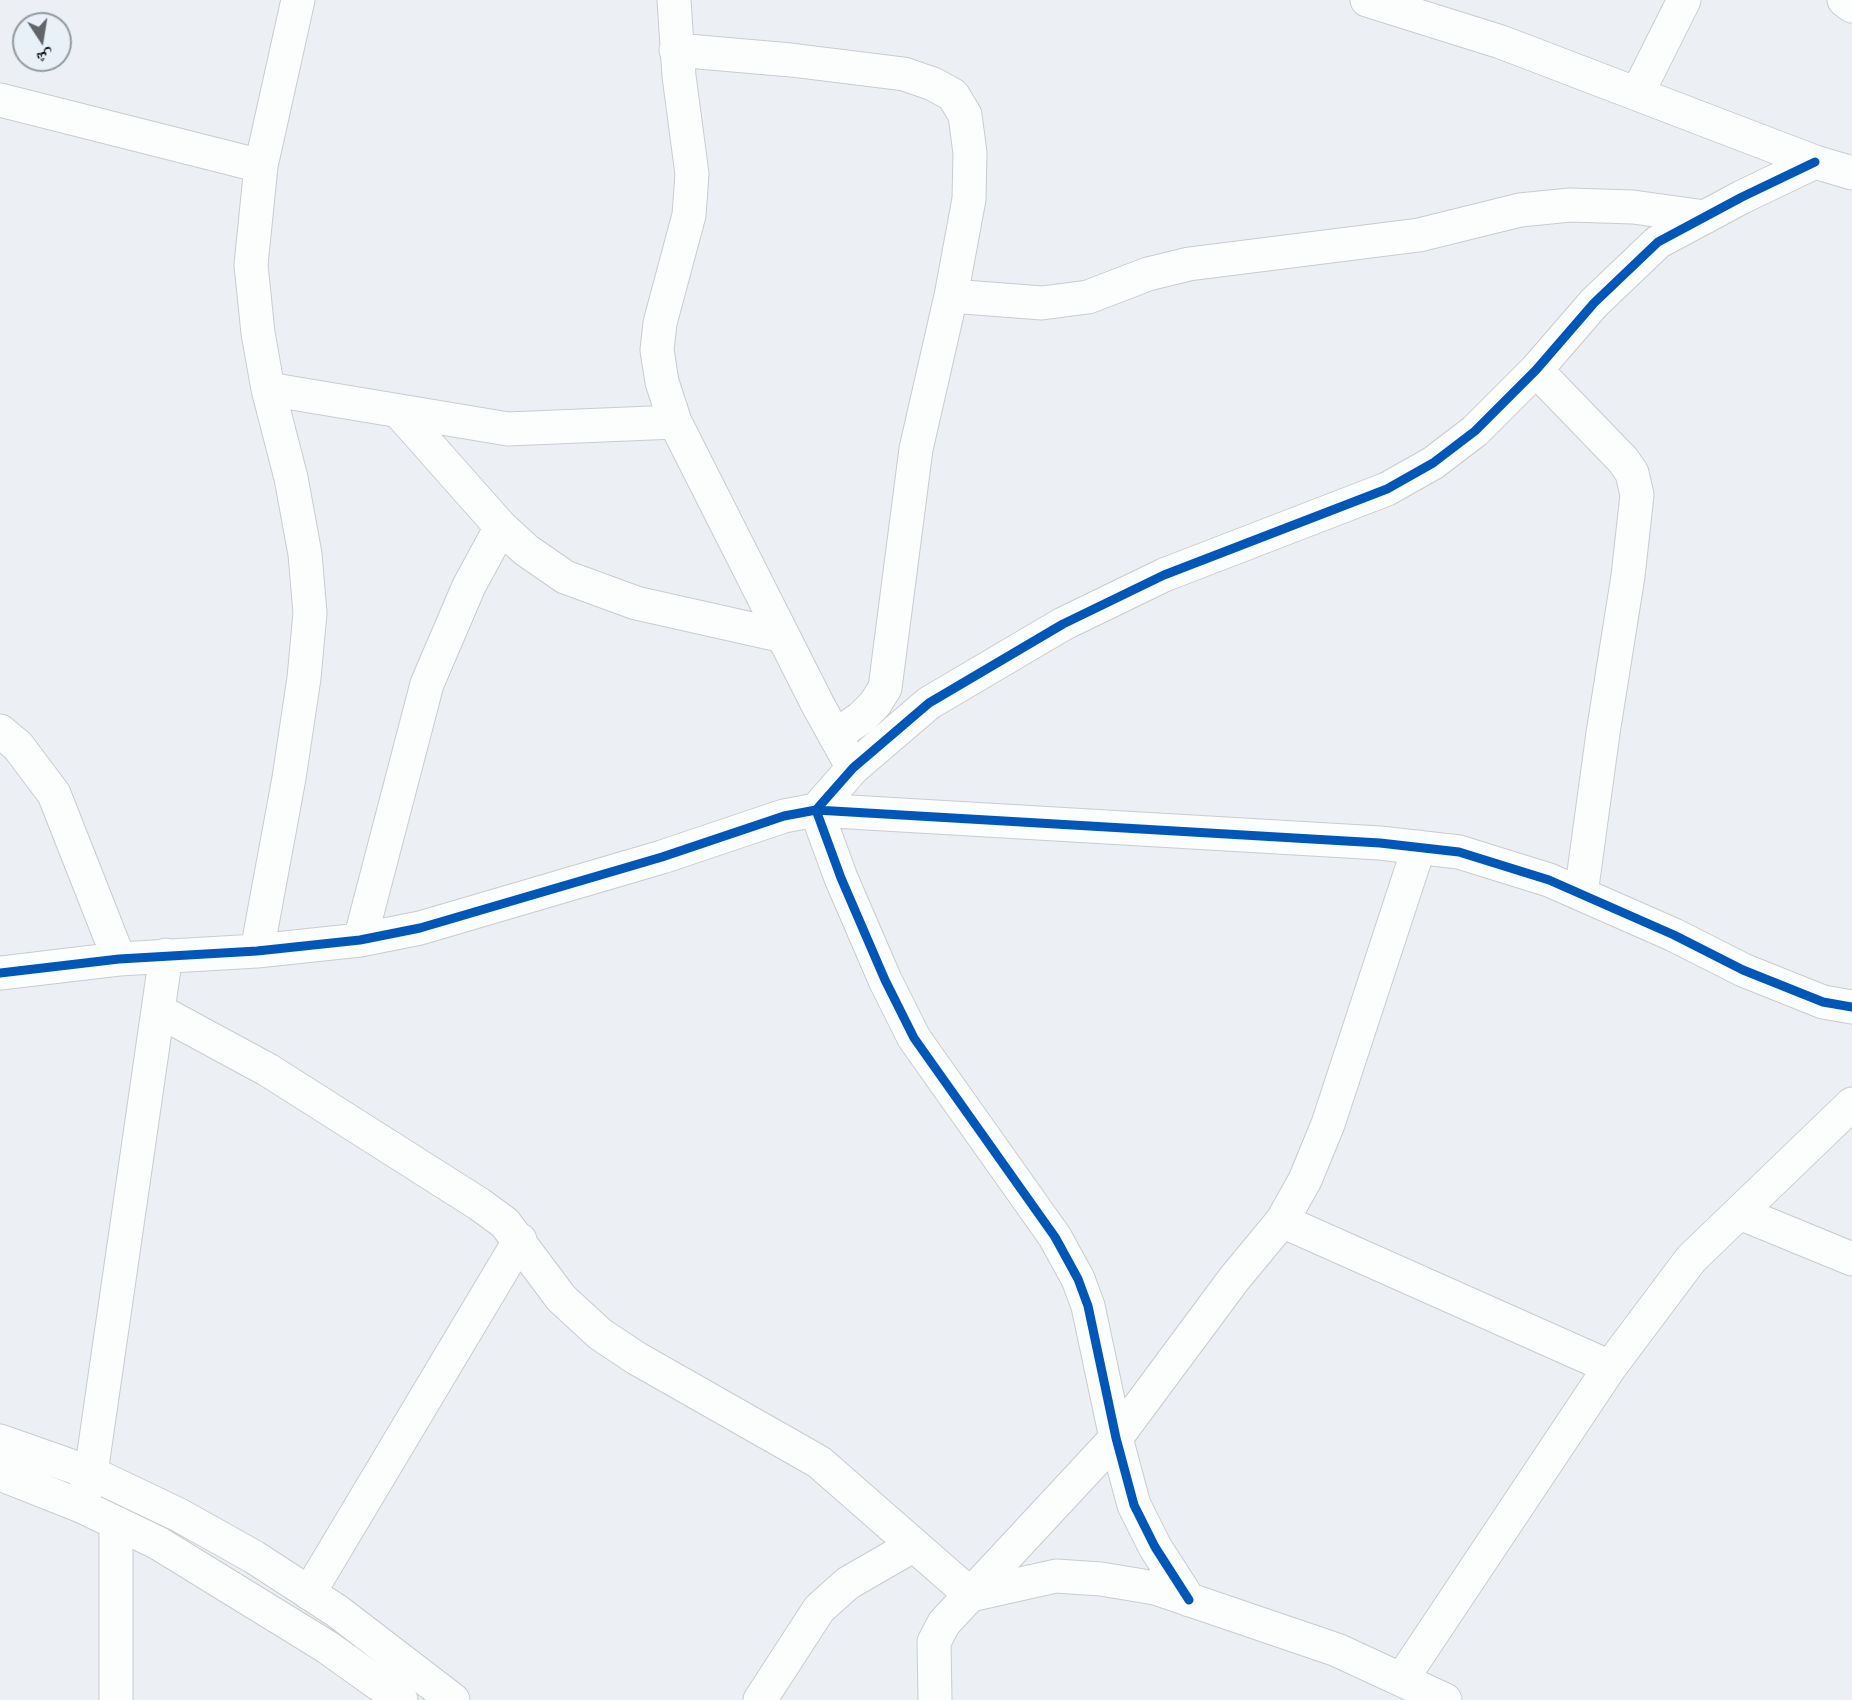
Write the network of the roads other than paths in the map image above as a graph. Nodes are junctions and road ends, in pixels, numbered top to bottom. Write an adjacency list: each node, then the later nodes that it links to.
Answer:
1 (298, 0): 11 (street)
2 (674, 0): 7 (street)
3 (1367, 0): 8 (street)
4 (1684, 0): 8 (street)
5 (1844, 0): 6 (street)
6 (1852, 6)
7 (676, 50): 14 (street); 18 (street)
8 (1638, 92): 10 (street)
9 (0, 100): 11 (street)
10 (1815, 162): 12 (street); 13 (street)
11 (261, 166): 16 (street)
12 (1852, 173)
13 (1705, 217): 14 (street); 15 (street)
14 (951, 296): 22 (street)
15 (1536, 370): 23 (street); 26 (street)
16 (268, 389): 17 (street); 28 (street)
17 (400, 413): 18 (street); 19 (street)
18 (675, 422): 20 (street)
19 (501, 527): 20 (street); 27 (street)
20 (783, 636): 22 (street)
21 (0, 731): 30 (street)
22 (835, 736): 23 (street)
23 (853, 768): 24 (street)
24 (816, 810): 25 (street); 27 (street); 40 (street)
25 (1419, 847): 26 (street); 36 (street)
26 (1581, 894): 32 (street)
27 (360, 940): 28 (street)
28 (257, 951): 29 (street)
29 (166, 955): 30 (street); 33 (street)
30 (119, 959): 31 (street)
31 (0, 973)
32 (1852, 1007)
33 (159, 1011): 37 (street); 42 (street)
34 (1852, 1104): 35 (street)
35 (1740, 1213): 38 (street); 39 (street)
36 (1282, 1221): 39 (street); 40 (street)
37 (520, 1240): 46 (street); 47 (street)
38 (1852, 1259)
39 (1610, 1367): 50 (street)
40 (1116, 1438): 48 (street); 49 (street)
41 (0, 1441): 42 (street)
42 (91, 1473): 44 (street); 47 (street)
43 (0, 1474): 44 (street)
44 (81, 1506): 45 (street)
45 (116, 1523): 51 (street); 52 (street)
46 (914, 1545): 48 (street); 54 (street)
47 (309, 1593): 53 (street)
48 (971, 1595): 49 (street); 55 (street)
49 (1189, 1600): 50 (street)
50 (1402, 1680): 56 (street)
51 (116, 1700)
52 (401, 1700)
53 (453, 1700)
54 (760, 1700)
55 (935, 1700)
56 (1445, 1700)

